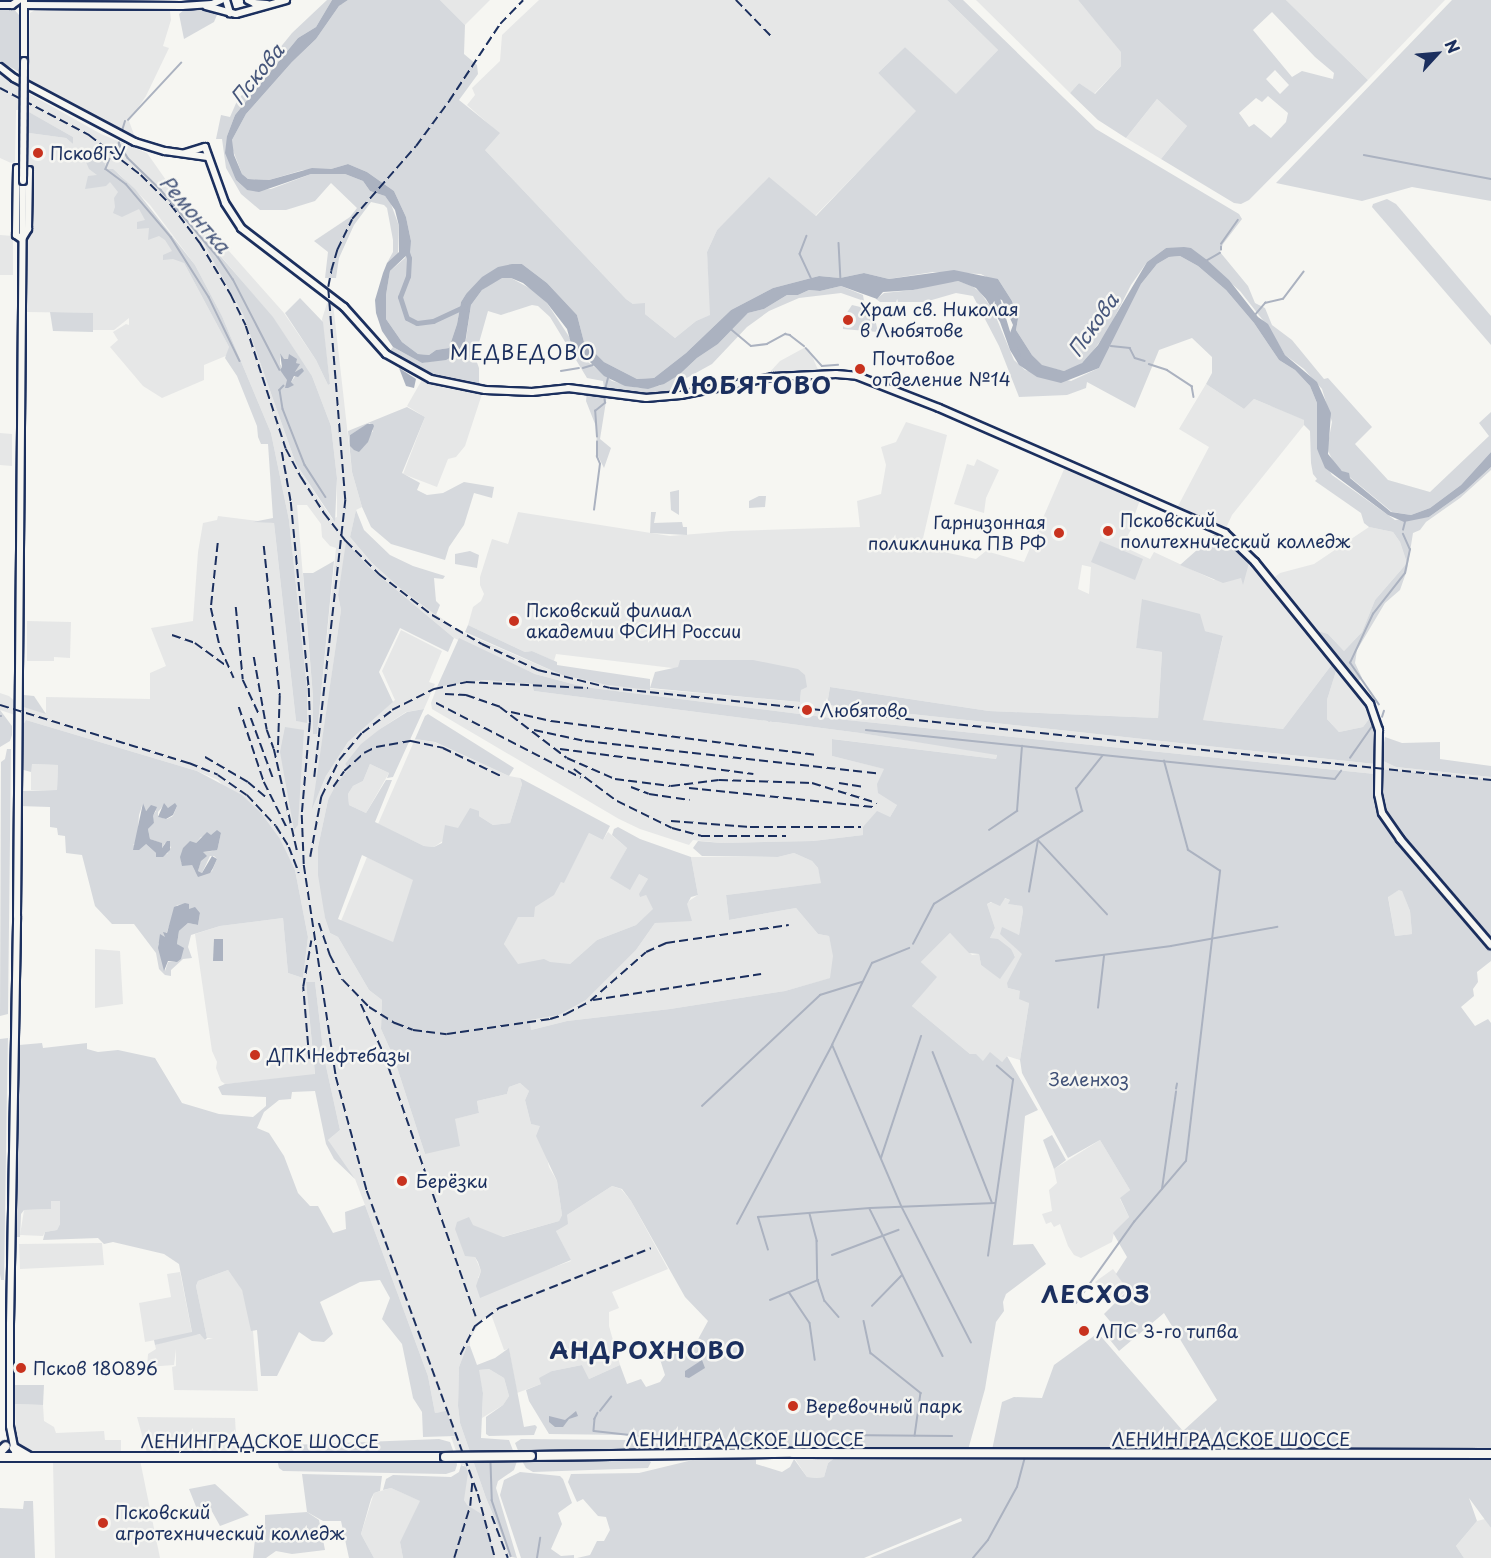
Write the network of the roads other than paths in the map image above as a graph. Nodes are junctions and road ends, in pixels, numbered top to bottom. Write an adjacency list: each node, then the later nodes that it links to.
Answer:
1 (221, 0): 9 (main road)
2 (226, 0): 10 (main road)
3 (247, 0): 6 (main road); 11 (main road)
4 (286, 0): 6 (main road)
5 (23, 2): 8 (main road); 9 (main road); 12 (main road)
6 (273, 4): 11 (main road)
7 (0, 5): 8 (main road)
8 (12, 5): 12 (main road)
9 (202, 5): 10 (main road)
10 (230, 13): 11 (main road)
11 (239, 13)
12 (24, 17): 18 (main road, bridge)
13 (0, 67): 14 (main road)
14 (185, 153): 15 (main road); 15 (main road)
15 (208, 157): 19 (main road)
16 (17, 168): 18 (main road)
17 (29, 170): 18 (main road)
18 (22, 239): 20 (main road)
19 (1491, 945)
20 (8, 1452): 21 (highway, ЛЕНИНГРАДСКОЕ ШОССЕ, bridge)
21 (1491, 1454)

